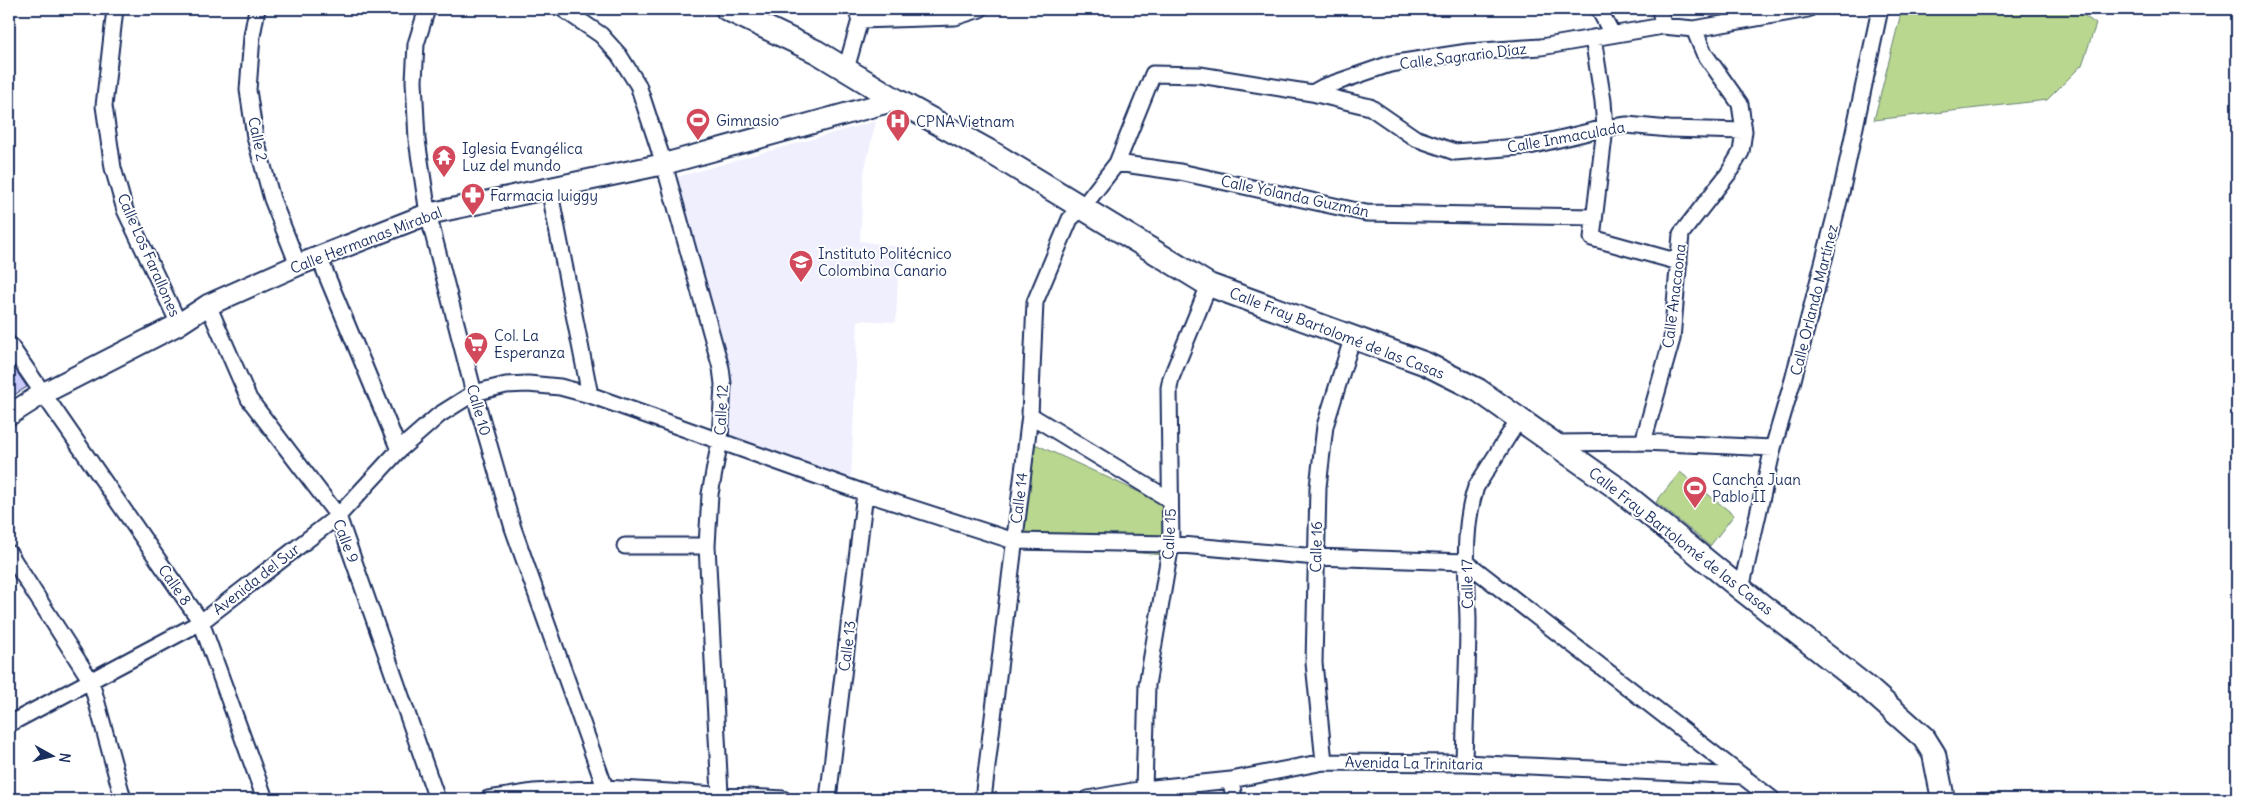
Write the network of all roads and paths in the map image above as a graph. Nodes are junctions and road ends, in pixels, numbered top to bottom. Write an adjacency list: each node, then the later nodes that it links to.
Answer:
1 (114, 9): 32 (street, Calle Los Farallones)
2 (257, 9): 29 (street, Calle 2)
3 (427, 9): 25 (street, Calle 10)
4 (563, 9): 22 (street, Calle 12)
5 (727, 9): 16 (main road, Calle Fray Bartolomé de las Casas)
6 (980, 9): 11 (street)
7 (1599, 9): 14 (street)
8 (1660, 9): 12 (street)
9 (1808, 9): 13 (street, Calle Sagrario Díaz)
10 (1880, 9): 44 (street, Calle Orlando Martínez)
11 (858, 14): 16 (street)
12 (1663, 26): 13 (street, Calle Sagrario Díaz); 14 (street, Calle Sagrario Díaz)
13 (1694, 29): 20 (street, Calle Anacaona)
14 (1612, 34): 15 (street, Calle Sagrario Díaz)
15 (1593, 38): 17 (street, Calle Sagrario Díaz); 19 (street)
16 (846, 70): 18 (main road, Calle Fray Bartolomé de las Casas)
17 (1312, 92): 19 (street, Calle Inmaculada); 21 (street)
18 (896, 100): 22 (street, Calle Hermanas Mirabal); 24 (main road, Calle Fray Bartolomé de las Casas)
19 (1605, 128): 20 (street, Calle Inmaculada); 26 (street)
20 (1744, 130): 28 (street, Calle Anacaona)
21 (1118, 163): 24 (street); 26 (street, Calle Yolanda Guzmán)
22 (664, 164): 23 (street, Calle Hermanas Mirabal); 41 (street, Calle 12)
23 (550, 188): 25 (street, Calle Hermanas Mirabal); 37 (street)
24 (1082, 208): 30 (main road, Calle Fray Bartolomé de las Casas); 39 (street, Calle 14)
25 (428, 214): 27 (street, Calle Hermanas Mirabal); 35 (street, Calle 10)
26 (1594, 218): 28 (street)
27 (319, 257): 29 (street, Calle Hermanas Mirabal); 45 (street)
28 (1679, 262): 42 (street, Calle Anacaona)
29 (298, 265): 31 (street, Calle Hermanas Mirabal)
30 (1209, 285): 33 (main road, Calle Fray Bartolomé de las Casas); 47 (street, Calle 15)
31 (208, 306): 32 (street, Calle Hermanas Mirabal); 48 (street, Calle 9)
32 (179, 324): 36 (street, Calle Hermanas Mirabal)
33 (1353, 336): 40 (main road, Calle Fray Bartolomé de las Casas); 54 (street, Calle 16)
34 (9, 344): 36 (street, Calle 8)
35 (474, 393): 37 (street, Avenida del Sur); 45 (street, Avenida del Sur); 65 (street, Calle 10)
36 (42, 394): 38 (street, Calle Hermanas Mirabal); 57 (street, Calle 8)
37 (590, 395): 41 (street, Avenida del Sur)
38 (9, 415)
39 (1030, 415): 47 (street); 49 (street, Calle 14)
40 (1519, 419): 43 (main road, Calle Fray Bartolomé de las Casas); 55 (street, Calle 17)
41 (720, 440): 46 (street, Avenida del Sur); 52 (street, Calle 12)
42 (1643, 442): 43 (street); 44 (street)
43 (1555, 443): 56 (main road, Calle Fray Bartolomé de las Casas)
44 (1773, 448): 56 (street, Calle Orlando Martínez)
45 (399, 450): 48 (street, Avenida del Sur)
46 (865, 492): 49 (street, Avenida del Sur); 72 (street, Calle 13)
47 (1170, 500): 50 (street, Calle 15)
48 (338, 516): 57 (street, Avenida del Sur); 69 (street, Calle 9)
49 (1014, 541): 50 (street, Avenida del Sur); 73 (street, Calle 14)
50 (1171, 544): 54 (street, Avenida del Sur); 64 (street, Calle 15)
51 (625, 546): 52 (street)
52 (707, 546): 66 (street, Calle 12)
53 (9, 552): 58 (street)
54 (1316, 557): 55 (street, Avenida del Sur); 60 (street, Calle 16)
55 (1466, 562): 61 (street, Calle 17); 62 (street)
56 (1741, 589): 77 (main road, Calle Fray Bartolomé de las Casas)
57 (200, 622): 58 (street, Avenida del Sur); 68 (street, Calle 8)
58 (91, 681): 59 (street, Avenida del Sur); 67 (street)
59 (9, 724)
60 (1324, 762): 61 (street, Avenida La Trinitaria); 63 (street, Avenida La Trinitaria)
61 (1464, 762): 62 (street, Avenida La Trinitaria)
62 (1744, 776): 76 (street)
63 (1231, 780): 64 (street, Avenida La Trinitaria); 75 (street)
64 (1144, 789): 74 (street, Avenida La Trinitaria)
65 (607, 794): 66 (street); 70 (street)
66 (720, 794): 71 (street)
67 (122, 799)
68 (265, 799)
69 (437, 799)
70 (488, 799)
71 (783, 799)
72 (828, 799)
73 (983, 799)
74 (1088, 799)
75 (1234, 799)
76 (1772, 799)
77 (1944, 799)

